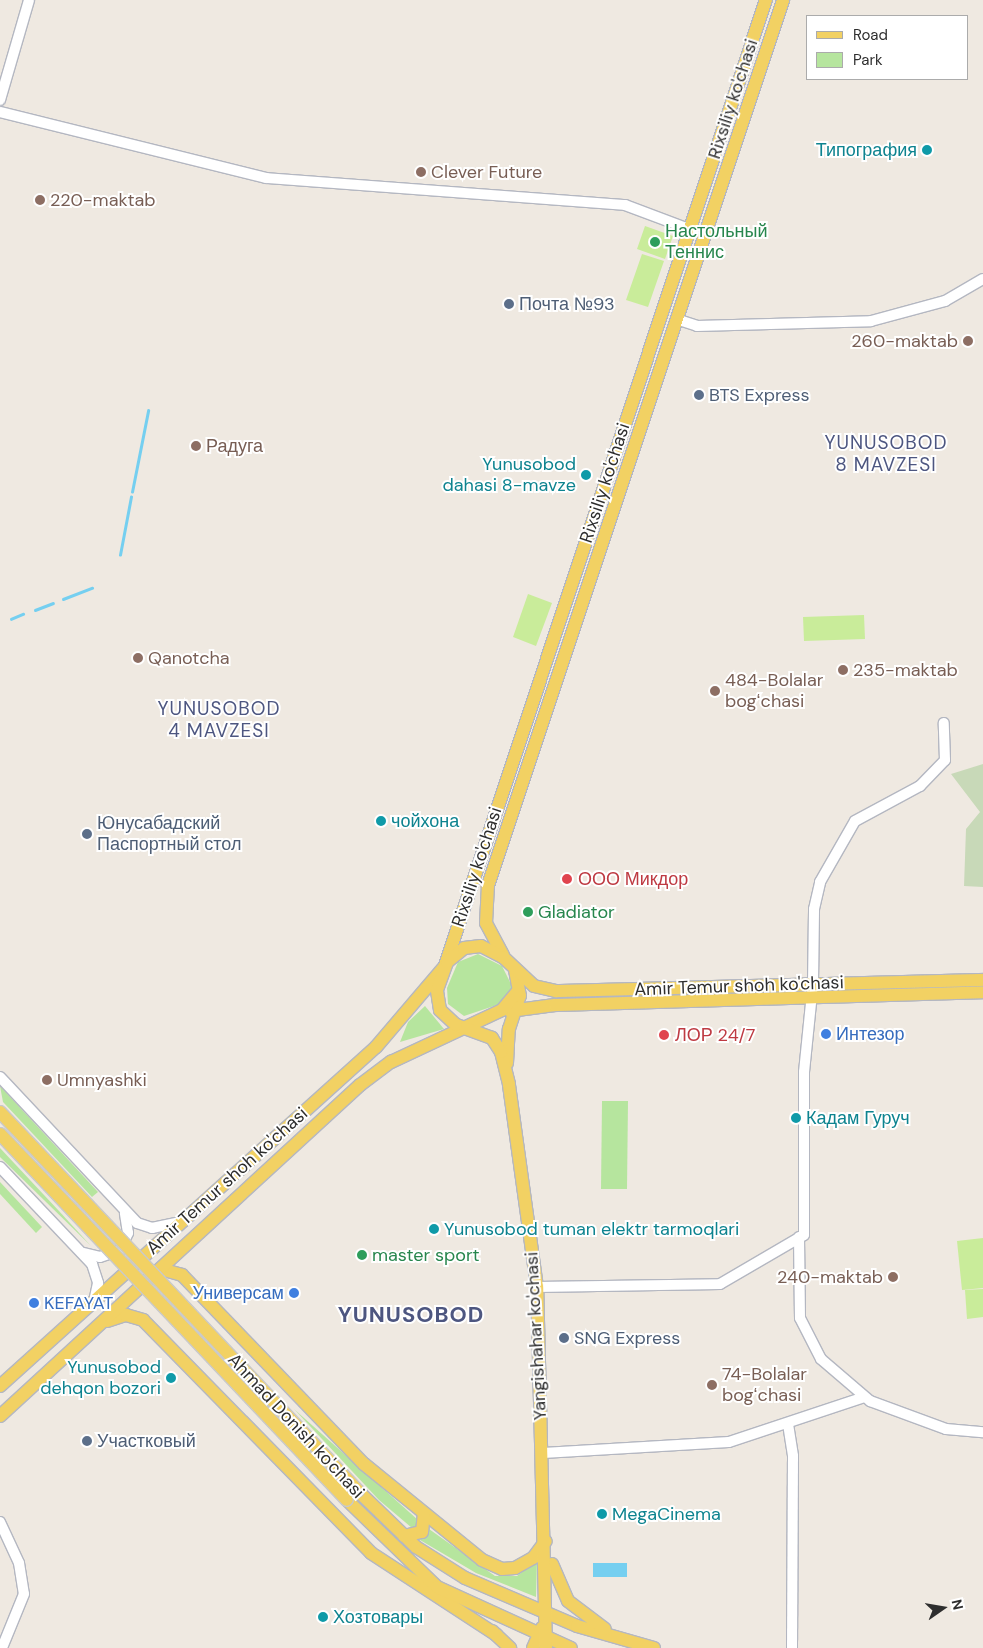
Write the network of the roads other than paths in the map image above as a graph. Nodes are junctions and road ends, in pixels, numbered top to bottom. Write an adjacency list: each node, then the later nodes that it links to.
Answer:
1 (29, 0): 6 (street)
2 (766, 0): 4 (main road, Rixsiliy ko'chasi)
3 (783, 0): 5 (main road, Rixsiliy ko'chasi)
4 (760, 16): 5 (main road); 8 (main road, Rixsiliy ko'chasi)
5 (775, 21): 10 (main road, Rixsiliy ko'chasi)
6 (0, 100)
7 (0, 112): 8 (street)
8 (689, 230): 11 (main road, Rixsiliy ko'chasi)
9 (983, 279): 10 (street)
10 (676, 319): 12 (main road, Rixsiliy ko'chasi)
11 (643, 367): 12 (main road); 14 (main road, Rixsiliy ko'chasi)
12 (658, 371): 15 (main road, Rixsiliy ko'chasi)
13 (944, 723): 20 (street)
14 (494, 816): 15 (main road); 17 (main road, Rixsiliy ko'chasi)
15 (509, 821): 16 (main road, Rixsiliy ko'chasi)
16 (506, 960): 17 (main road, Amir Temur shoh ko'chasi); 18 (main road, Amir Temur shoh ko'chasi); 20 (main road, Amir Temur shoh ko'chasi)
17 (445, 966): 25 (main road, Amir Temur shoh ko'chasi); 30 (main road, Amir Temur shoh ko'chasi)
18 (518, 979): 23 (main road); 24 (main road, Amir Temur shoh ko'chasi)
19 (983, 980): 20 (main road, Amir Temur shoh ko'chasi)
20 (813, 983): 22 (street)
21 (983, 992): 22 (main road, Amir Temur shoh ko'chasi)
22 (812, 997): 23 (main road, Amir Temur shoh ko'chasi); 35 (street)
23 (516, 1010): 24 (main road, Amir Temur shoh ko'chasi); 26 (main road, Yangishahar ko'chasi)
24 (495, 1014): 25 (main road, Amir Temur shoh ko'chasi)
25 (464, 1029): 26 (main road, Yangishahar ko'chasi); 32 (main road, Amir Temur shoh ko'chasi)
26 (507, 1074): 38 (main road, Yangishahar ko'chasi)
27 (0, 1077): 33 (street)
28 (0, 1112): 49 (main road, Ahmad Donish ko'chasi, bridge)
29 (0, 1134): 52 (main road, Ahmad Donish ko'chasi, bridge)
30 (244, 1166): 32 (main road); 34 (main road, Amir Temur shoh ko'chasi)
31 (0, 1167): 36 (street)
32 (256, 1181): 37 (main road, Amir Temur shoh ko'chasi)
33 (121, 1208): 34 (street); 36 (street)
34 (184, 1221): 39 (main road, Amir Temur shoh ko'chasi)
35 (799, 1237): 38 (street); 42 (street)
36 (81, 1251): 39 (street)
37 (161, 1269): 40 (main road, Amir Temur shoh ko'chasi); 47 (main road)
38 (537, 1287): 46 (main road, Yangishahar ko'chasi)
39 (93, 1303): 41 (main road, Amir Temur shoh ko'chasi)
40 (100, 1324): 43 (main road, Amir Temur shoh ko'chasi); 51 (main road)
41 (0, 1386)
42 (864, 1397): 44 (street); 45 (street)
43 (0, 1416)
44 (788, 1424): 46 (street); 62 (street)
45 (983, 1432)
46 (543, 1453): 50 (main road, Yangishahar ko'chasi)
47 (424, 1513): 49 (main road); 50 (main road)
48 (0, 1522): 57 (street)
49 (404, 1536): 53 (main road, Ahmad Donish ko'chasi)
50 (546, 1541): 53 (main road, Yangishahar ko'chasi); 55 (main road)
51 (370, 1553): 52 (main road); 54 (main road)
52 (437, 1587): 54 (main road); 56 (main road, Ahmad Donish ko'chasi)
53 (548, 1615): 55 (main road, Ahmad Donish ko'chasi); 56 (main road)
54 (497, 1635): 58 (main road)
55 (620, 1639): 61 (main road, Ahmad Donish ko'chasi)
56 (544, 1640): 59 (main road); 60 (main road, Ahmad Donish ko'chasi)
57 (2, 1648)
58 (510, 1648)
59 (533, 1648)
60 (571, 1648)
61 (654, 1648)
62 (792, 1648)

